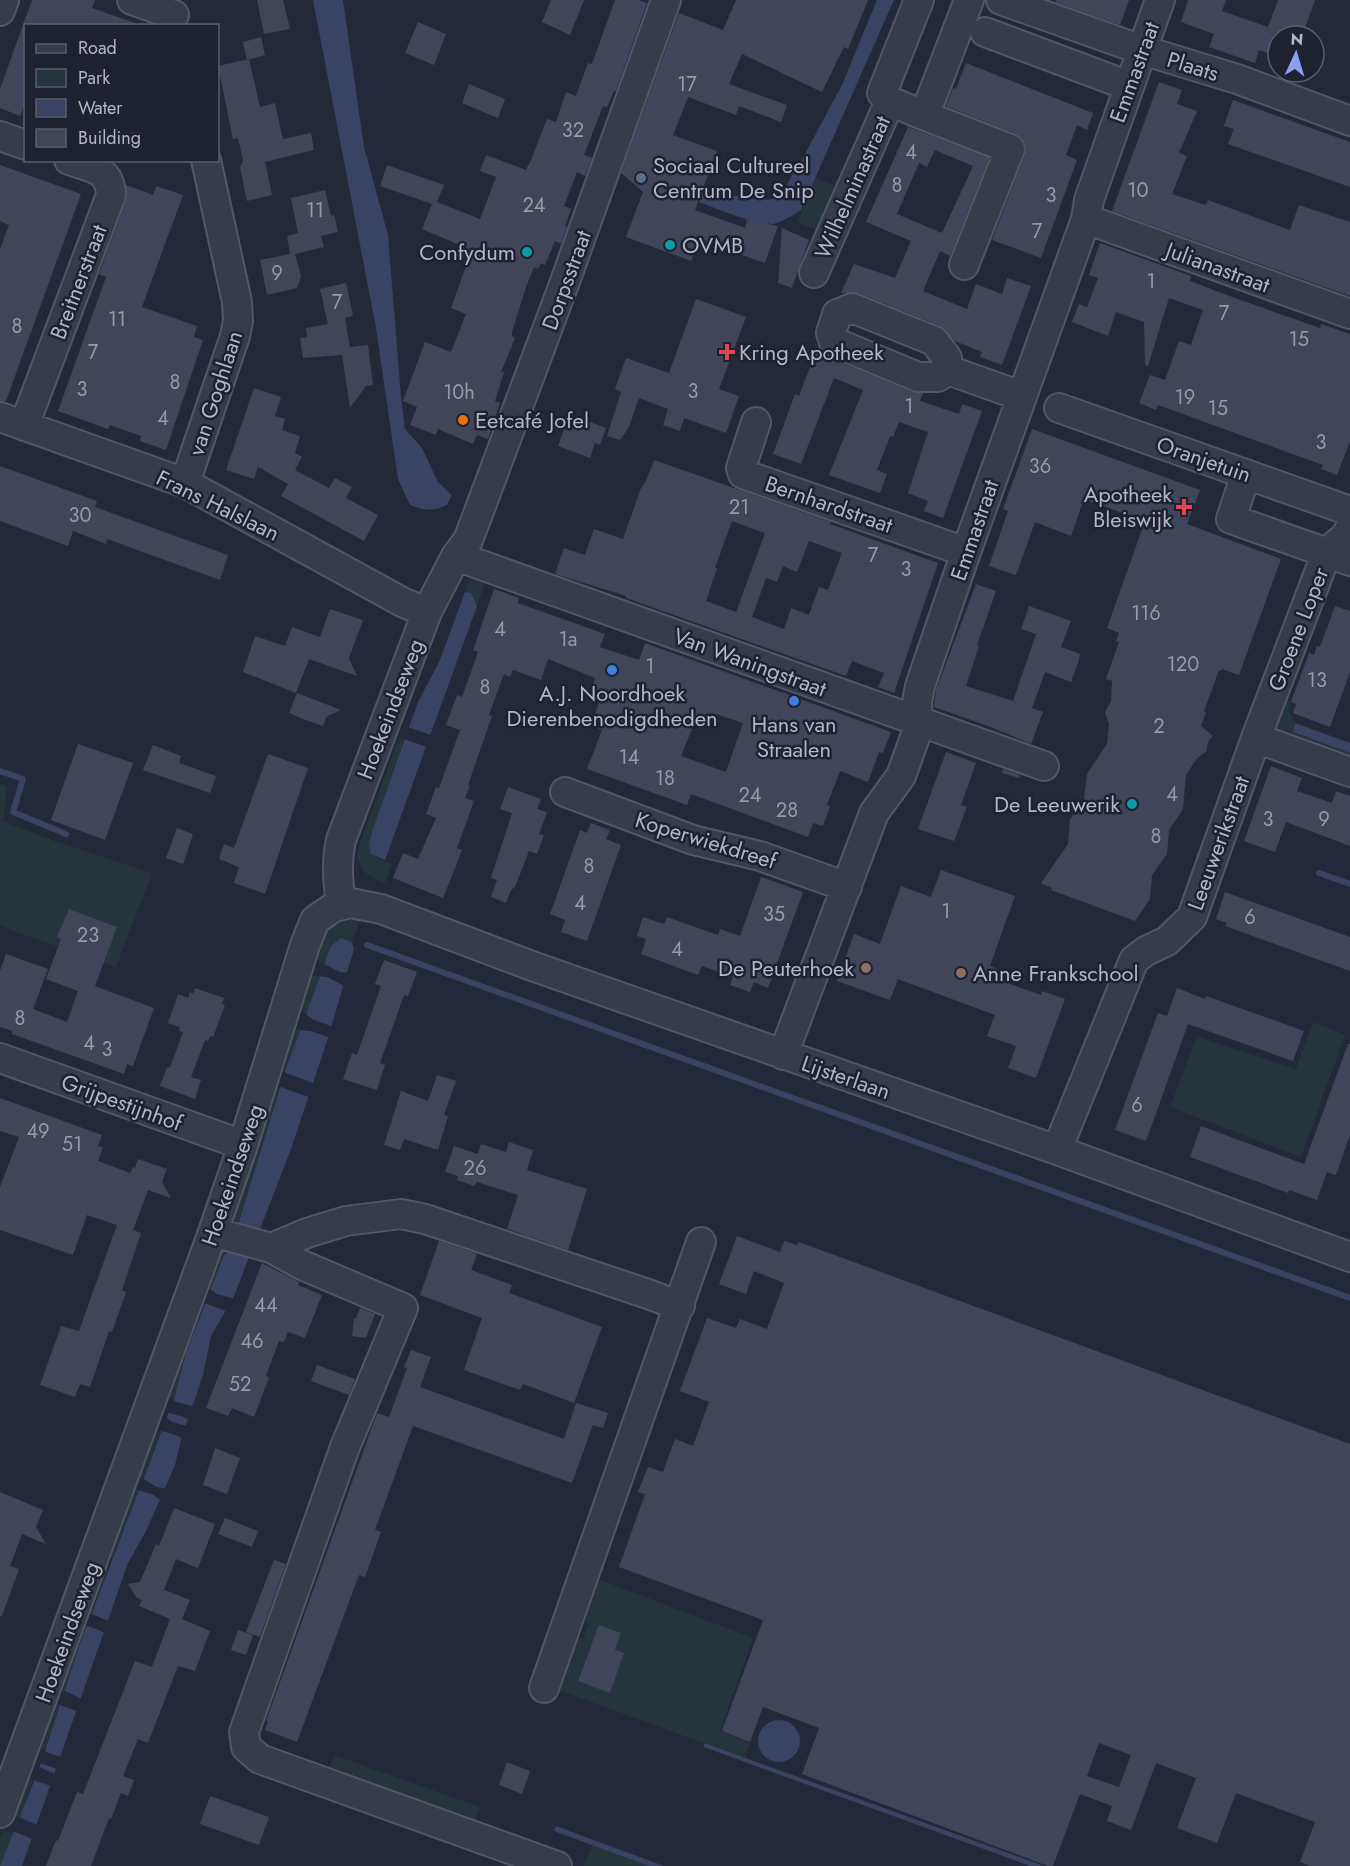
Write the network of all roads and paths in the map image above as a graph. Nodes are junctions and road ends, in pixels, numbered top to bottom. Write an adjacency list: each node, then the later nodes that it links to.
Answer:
1 (4, 0): 8 (street)
2 (132, 0): 9 (street)
3 (666, 0): 34 (street, Dorpsstraat)
4 (919, 0): 13 (street, Wilhelminastraat)
5 (969, 0): 14 (street, Wilhelminastraat)
6 (1001, 0): 11 (street, Plaats)
7 (1160, 0): 11 (street, Emmastraat)
8 (0, 10)
9 (174, 14)
10 (985, 32): 12 (street)
11 (1142, 50): 12 (street, Emmastraat); 15 (street, Plaats)
12 (1129, 86): 20 (street, Emmastraat)
13 (890, 101): 14 (street, Wilhelminastraat); 22 (street, Wilhelminastraat)
14 (918, 113): 21 (street)
15 (1350, 122)
16 (0, 136): 17 (street)
17 (24, 144)
18 (74, 162): 27 (street, Breitnerstraat)
19 (206, 162): 30 (street, van Goghlaan)
20 (1086, 219): 23 (street, Julianastraat); 25 (street, Emmastraat)
21 (964, 265)
22 (814, 273)
23 (1350, 314)
24 (948, 370): 25 (street)
25 (1021, 396): 33 (street, Emmastraat)
26 (1059, 408): 29 (street, Oranjetuin)
27 (12, 422): 30 (street, Frans Halslaan)
28 (756, 422): 33 (street, Bernhardstraat)
29 (1246, 474): 31 (street, Oranjetuin); 35 (street)
30 (185, 483): 36 (street, Frans Halslaan)
31 (1350, 511)
32 (1350, 528): 35 (street, Groene Loper)
33 (966, 552): 37 (street, Emmastraat)
34 (456, 556): 36 (street, Hoekeindseweg); 37 (street, Van Waningstraat)
35 (1339, 557): 38 (street, Groene Loper)
36 (427, 612): 43 (street, Hoekeindseweg)
37 (918, 723): 39 (street, Van Waningstraat); 42 (street, Emmastraat)
38 (1256, 738): 40 (street); 47 (street, Leeuwerikstraat)
39 (1044, 766)
40 (1350, 772)
41 (565, 792): 42 (street, Koperwiekdreef)
42 (847, 887): 44 (street, Emmastraat)
43 (341, 905): 44 (street, Lijsterlaan); 46 (street, Hoekeindseweg)
44 (783, 1055): 47 (street, Lijsterlaan)
45 (0, 1058): 46 (street, Grijpestijnhof)
46 (243, 1145): 48 (street, Hoekeindseweg)
47 (1058, 1150): 51 (street, Lijsterlaan)
48 (220, 1234): 50 (street); 54 (street, Hoekeindseweg)
49 (701, 1242): 52 (street)
50 (265, 1247): 52 (street); 55 (street)
51 (1350, 1257)
52 (680, 1306): 53 (street)
53 (544, 1688)
54 (1, 1808)
55 (557, 1866)

